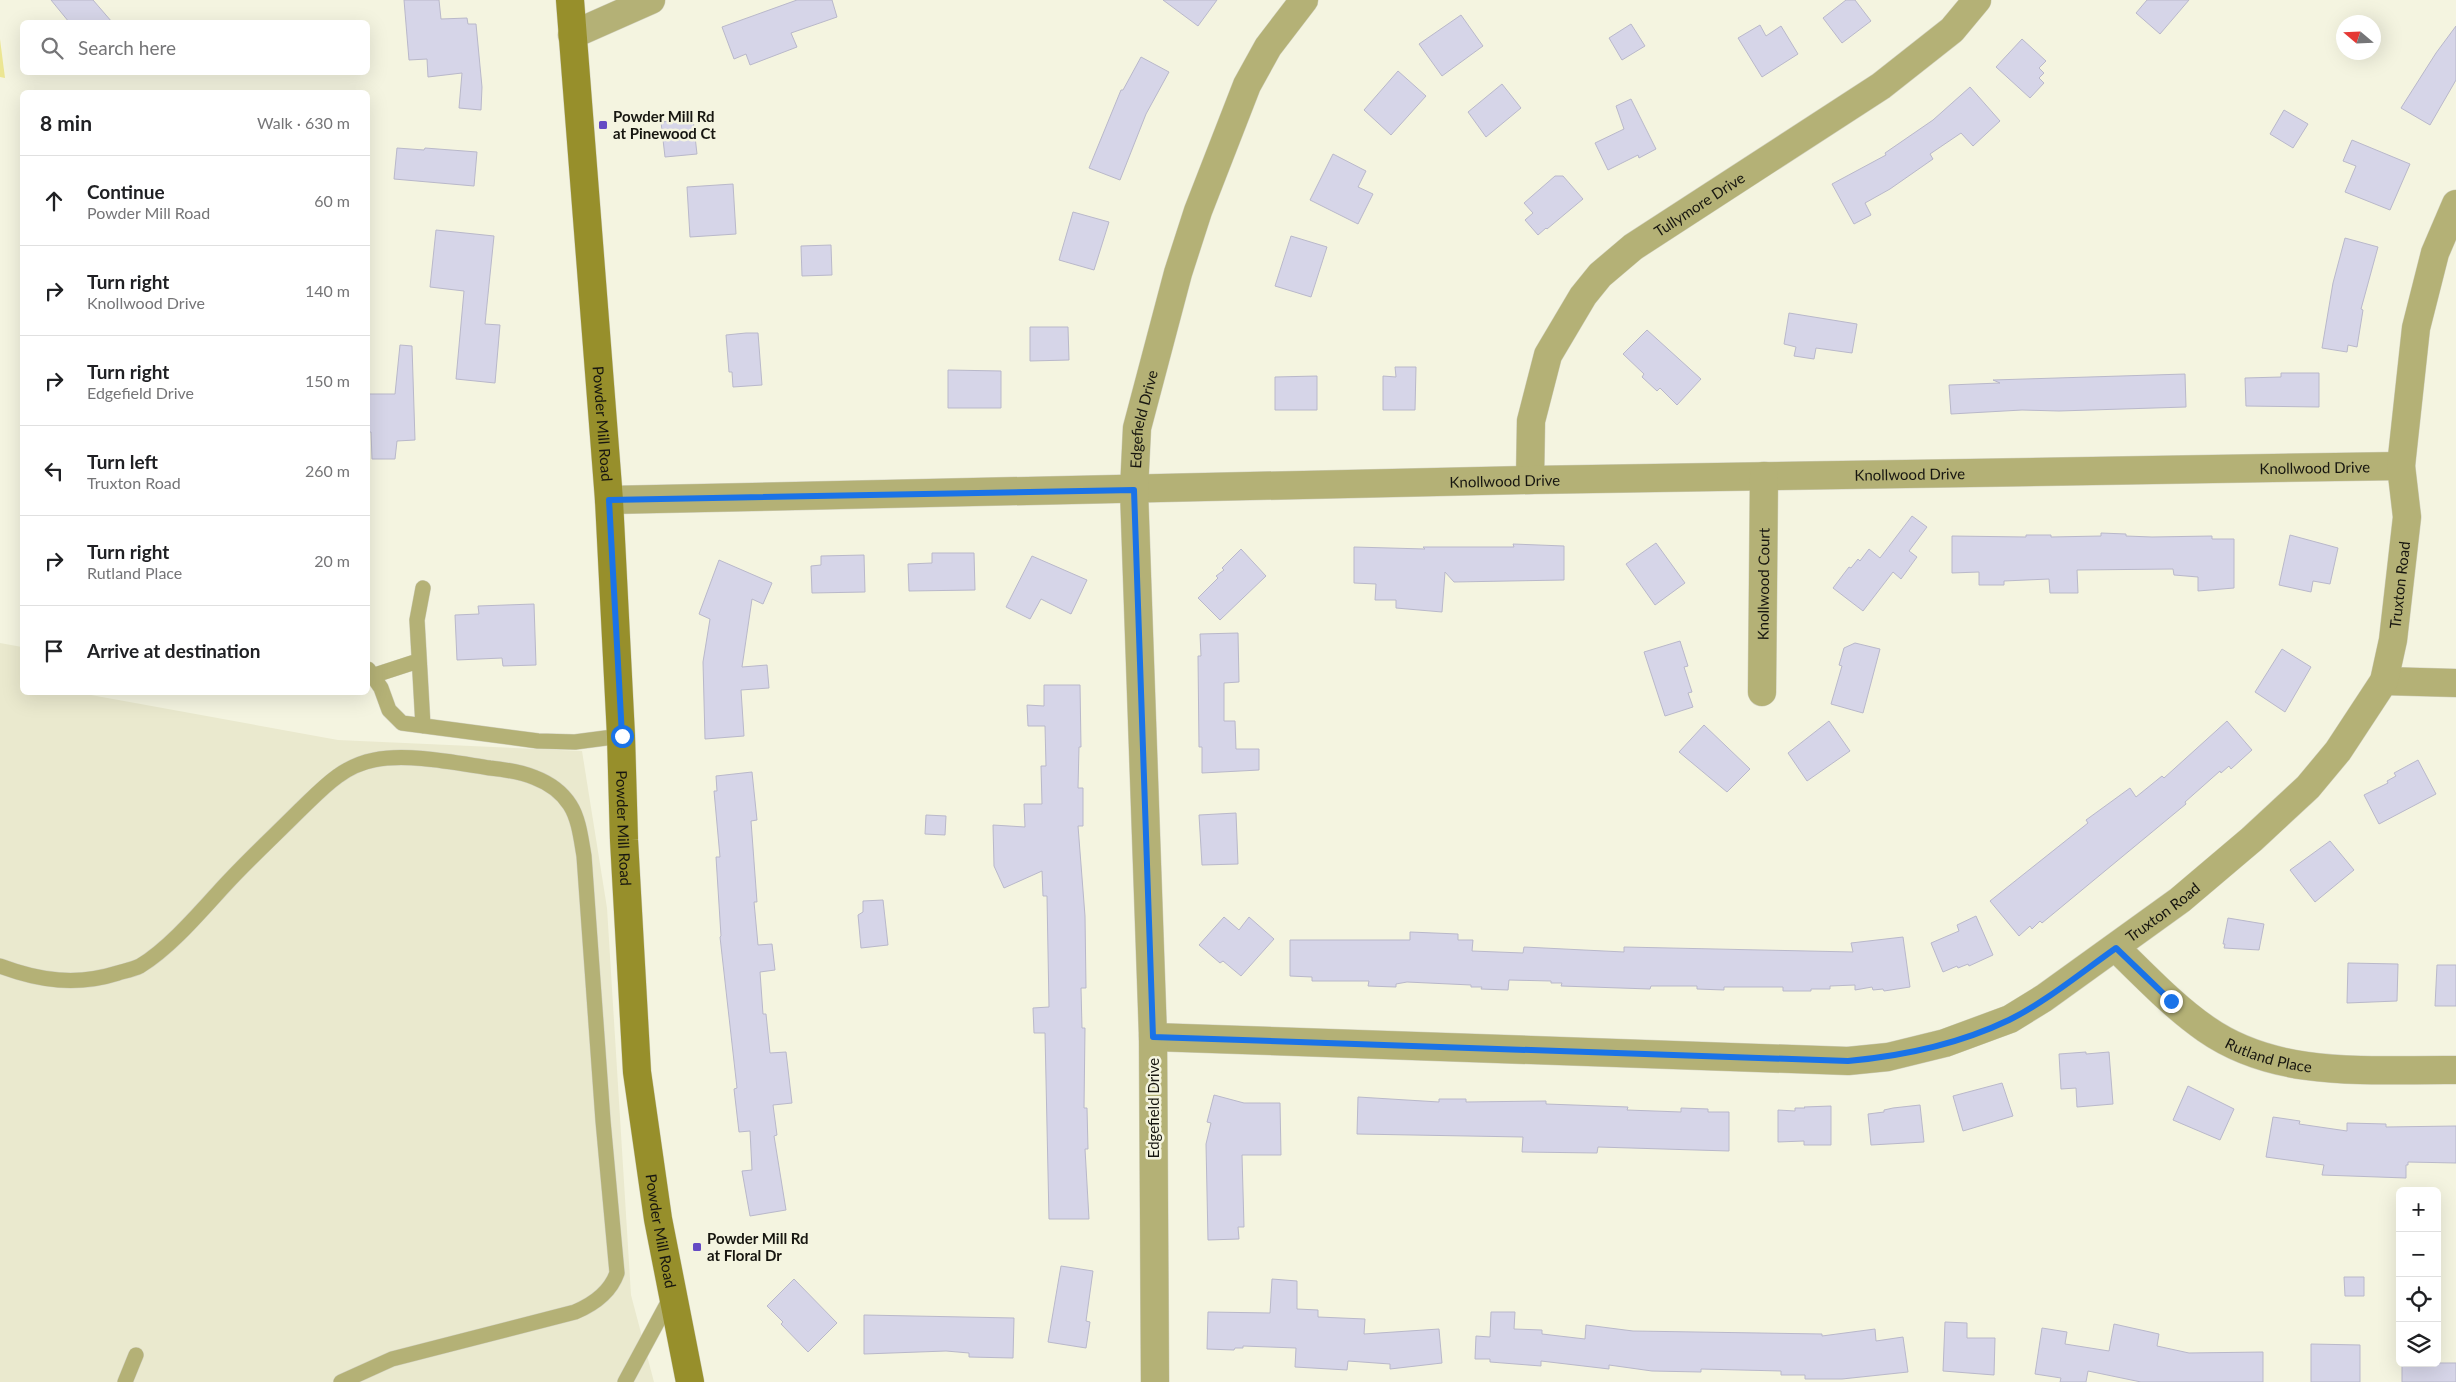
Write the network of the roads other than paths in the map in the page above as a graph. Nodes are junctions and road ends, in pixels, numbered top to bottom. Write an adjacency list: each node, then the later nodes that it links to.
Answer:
1 (570, 0): 5 (main road, Powder Mill Road)
2 (651, 0): 5 (street)
3 (1304, 0): 10 (street, Edgefield Drive)
4 (1977, 0): 9 (street, Tullymore Drive)
5 (572, 35): 11 (main road, Powder Mill Road)
6 (2456, 204): 7 (street, Truxton Road)
7 (2401, 466): 8 (street, Knollwood Drive); 15 (street, Truxton Road)
8 (1764, 476): 9 (street, Knollwood Drive); 17 (street, Knollwood Court)
9 (1530, 480): 10 (street, Knollwood Drive)
10 (1134, 490): 11 (street, Knollwood Drive); 22 (street, Edgefield Drive)
11 (609, 500): 19 (main road, Powder Mill Road)
12 (423, 588): 13 (lane)
13 (418, 661): 14 (lane); 18 (lane)
14 (370, 672): 18 (lane)
15 (2384, 681): 16 (street); 20 (street, Truxton Road)
16 (2456, 683)
17 (1762, 692)
18 (423, 726): 19 (lane)
19 (622, 736): 24 (main road, Powder Mill Road)
20 (2116, 948): 22 (street, Truxton Road); 23 (street, Rutland Place)
21 (0, 966): 27 (lane)
22 (1153, 1037): 30 (street, Edgefield Drive)
23 (2456, 1070)
24 (673, 1294): 28 (lane); 29 (main road, Powder Mill Road)
25 (136, 1355): 26 (lane)
26 (125, 1382)
27 (341, 1382)
28 (625, 1382)
29 (690, 1382)
30 (1155, 1382)

